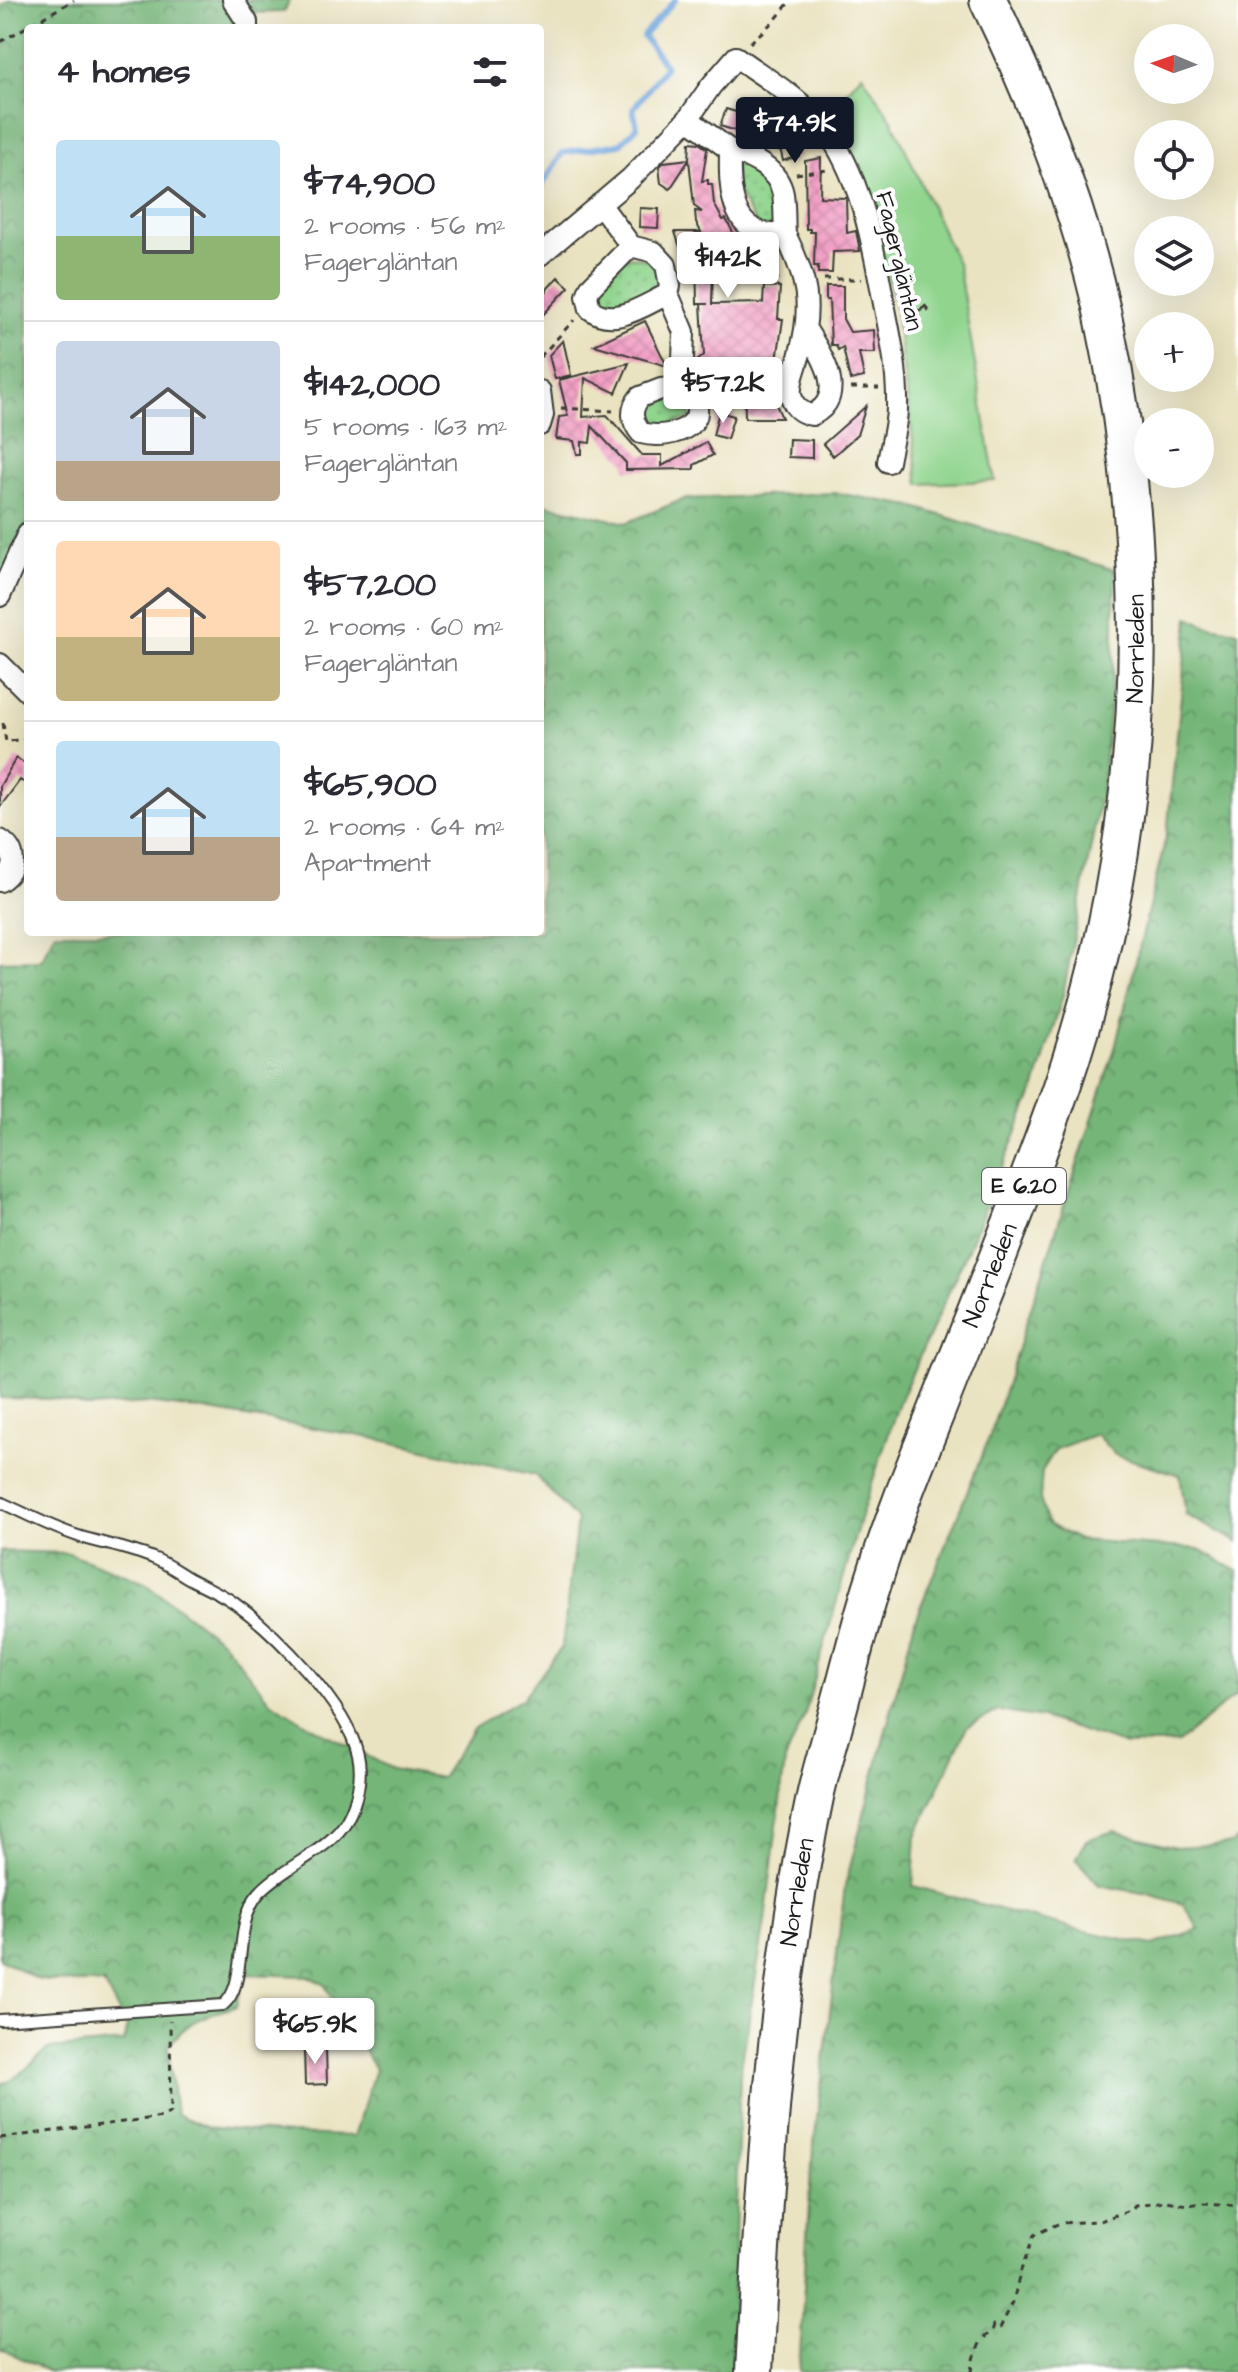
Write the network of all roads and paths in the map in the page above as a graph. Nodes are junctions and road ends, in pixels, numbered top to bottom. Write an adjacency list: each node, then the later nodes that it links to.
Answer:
1 (74, 0): 5 (path)
2 (233, 0): 6 (street)
3 (791, 0): 9 (path)
4 (988, 0): 46 (highway, Norrleden / E 6.20)
5 (32, 24)
6 (247, 24)
7 (24, 28): 8 (path)
8 (0, 42)
9 (736, 57): 10 (street); 12 (street, Fagergläntan)
10 (688, 119): 11 (street); 14 (street)
11 (730, 150): 13 (street); 15 (street)
12 (847, 167): 13 (path); 18 (street, Fagergläntan)
13 (777, 177): 15 (street)
14 (600, 204): 16 (street); 17 (street)
15 (785, 234): 19 (street)
16 (631, 246): 20 (street); 21 (street)
17 (544, 252)
18 (879, 278): 19 (path); 26 (street, Fagergläntan)
19 (805, 279): 20 (path); 22 (street)
20 (668, 286): 21 (street); 24 (street)
21 (587, 306): 23 (path)
22 (807, 331): 25 (street); 27 (street)
23 (544, 353)
24 (682, 387): 28 (street); 30 (street)
25 (831, 388): 26 (path); 27 (street)
26 (897, 388): 31 (street, Fagergläntan)
27 (791, 391): 28 (path)
28 (696, 404): 30 (street)
29 (544, 408): 30 (path)
30 (633, 412)
31 (888, 462)
32 (24, 551): 33 (street)
33 (19, 574): 34 (street)
34 (0, 596)
35 (0, 664): 36 (street)
36 (24, 688)
37 (3, 723): 38 (path)
38 (24, 739)
39 (0, 840): 40 (street)
40 (0, 881)
41 (0, 1502): 42 (lane)
42 (170, 2009): 43 (lane); 44 (path)
43 (0, 2020)
44 (0, 2138)
45 (1238, 2205): 47 (path)
46 (754, 2372)
47 (972, 2372)

